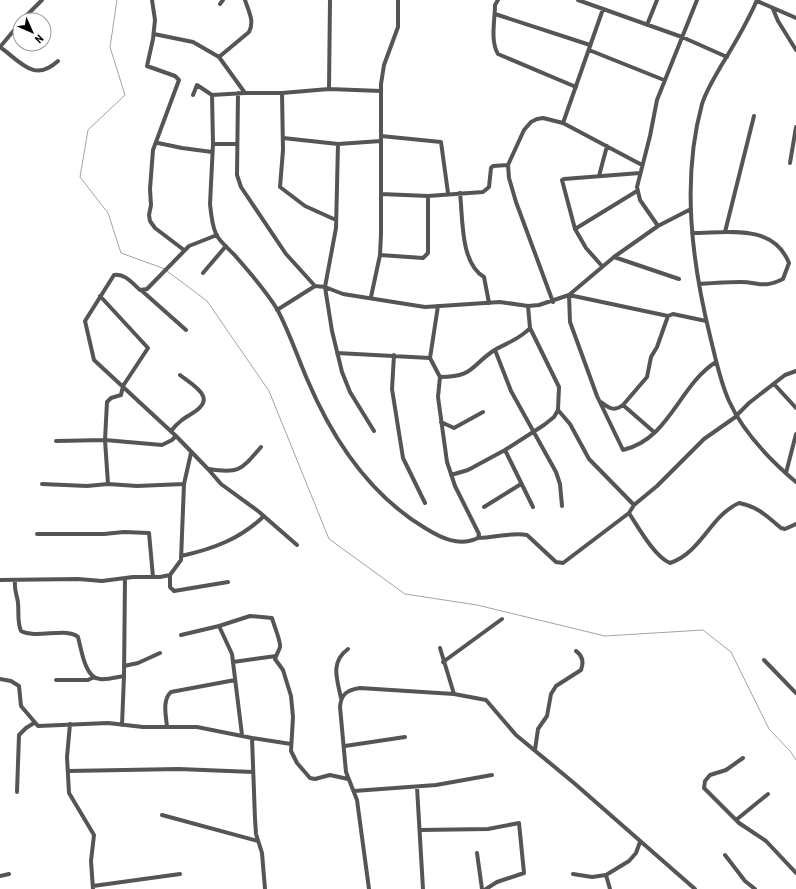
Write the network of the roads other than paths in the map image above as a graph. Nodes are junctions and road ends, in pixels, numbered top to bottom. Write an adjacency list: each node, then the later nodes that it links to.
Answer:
1 (42, 0): 13 (street)
2 (152, 0): 18 (street)
3 (245, 0): 23 (street)
4 (330, 0): 28 (street)
5 (398, 0): 29 (street)
6 (498, 0): 14 (street)
7 (578, 0): 11 (street)
8 (657, 0): 16 (street)
9 (697, 0): 19 (street)
10 (757, 0): 12 (street); 24 (street)
11 (603, 9): 16 (street); 21 (street)
12 (774, 9): 15 (street); 22 (street)
13 (30, 12)
14 (495, 14): 21 (street); 27 (street)
15 (796, 18)
16 (647, 25): 19 (street)
17 (12, 33): 20 (street)
18 (154, 34): 23 (street); 41 (street)
19 (682, 37): 24 (street); 26 (street)
20 (0, 47): 25 (street)
21 (589, 48): 26 (street); 27 (street)
22 (796, 50)
23 (219, 57): 31 (street)
24 (727, 57): 57 (street)
25 (58, 61)
26 (664, 80): 49 (street)
27 (576, 86): 36 (street)
28 (329, 89): 29 (street); 32 (street)
29 (381, 91): 38 (street)
30 (238, 93): 31 (street); 34 (street); 43 (street)
31 (245, 93): 32 (street)
32 (282, 93): 39 (street)
33 (192, 95): 34 (street)
34 (212, 95): 42 (street)
35 (754, 116): 61 (street)
36 (563, 123): 45 (street); 48 (street)
37 (796, 127): 47 (street)
38 (381, 136): 40 (street); 53 (street)
39 (283, 138): 44 (street); 58 (street)
40 (381, 141): 44 (street); 55 (street)
41 (158, 143): 46 (street); 65 (street)
42 (213, 144): 43 (street); 46 (street)
43 (236, 144): 72 (street)
44 (338, 144): 58 (street)
45 (607, 146): 49 (street); 51 (street)
46 (212, 152): 63 (street)
47 (790, 163)
48 (508, 165): 54 (street); 78 (street)
49 (642, 165): 50 (street)
50 (640, 173): 51 (street); 52 (street)
51 (599, 176): 60 (street)
52 (637, 191): 59 (street); 60 (street)
53 (448, 193): 54 (street); 56 (street)
54 (460, 193): 79 (street)
55 (381, 194): 56 (street); 66 (street)
56 (428, 196): 66 (street)
57 (691, 209): 59 (street); 62 (street)
58 (336, 220): 73 (street)
59 (658, 226): 67 (street)
60 (575, 229): 68 (street)
61 (725, 232): 62 (street); 71 (street)
62 (692, 233): 71 (street)
63 (217, 235): 64 (street); 65 (street)
64 (226, 246): 69 (street); 82 (street)
65 (184, 250): 74 (street)
66 (380, 255): 77 (street)
67 (614, 257): 68 (street); 70 (street)
68 (602, 266): 75 (street)
69 (203, 273)
70 (679, 279)
71 (699, 284): 84 (street)
72 (315, 286): 73 (street); 82 (street)
73 (325, 287): 77 (street); 88 (street)
74 (140, 290): 76 (street); 86 (street)
75 (569, 295): 78 (street); 83 (street); 97 (street)
76 (100, 296): 96 (street); 96 (street)
77 (372, 297): 80 (street)
78 (553, 302): 81 (street)
79 (489, 303): 80 (street); 81 (street)
80 (438, 306): 90 (street)
81 (528, 306): 85 (street)
82 (277, 310): 133 (street)
83 (668, 316): 84 (street); 98 (street)
84 (706, 321): 91 (street)
85 (530, 328): 87 (street); 100 (street)
86 (186, 330)
87 (494, 350): 94 (street); 105 (street)
88 (337, 353): 89 (street); 104 (street)
89 (394, 354): 90 (street); 124 (street)
90 (430, 358): 94 (street)
91 (716, 362): 102 (street); 107 (street)
92 (796, 371): 95 (street)
93 (180, 375): 106 (street)
94 (440, 377): 103 (street)
95 (774, 384): 99 (street); 102 (street)
96 (123, 386): 106 (street); 110 (street)
97 (600, 401): 98 (street); 107 (street)
98 (623, 405): 107 (street)
99 (796, 408)
100 (558, 410): 105 (street); 125 (street)
101 (483, 412): 103 (street)
102 (737, 415): 117 (street); 125 (street)
103 (441, 422): 118 (street)
104 (374, 431)
105 (534, 431): 114 (street); 126 (street)
106 (171, 432): 109 (street)
107 (654, 432)
108 (796, 434): 113 (street)
109 (176, 436): 110 (street); 115 (street)
110 (106, 440): 111 (street); 121 (street)
111 (56, 441)
112 (261, 447): 116 (street)
113 (794, 447): 117 (street)
114 (505, 450): 118 (street); 123 (street)
115 (192, 453): 116 (street); 122 (street)
116 (208, 469): 130 (street)
117 (786, 473): 119 (street)
118 (451, 475): 133 (street)
119 (796, 482)
120 (42, 484): 121 (street)
121 (108, 484): 122 (street)
122 (184, 484): 135 (street)
123 (521, 484): 127 (street); 128 (street)
124 (425, 503)
125 (634, 505): 129 (street)
126 (562, 506)
127 (484, 507)
128 (533, 507)
129 (629, 513): 131 (street); 133 (street)
130 (264, 516): 134 (street); 135 (street)
131 (796, 524)
132 (37, 534): 137 (street)
133 (478, 538)
134 (297, 545)
135 (181, 556): 136 (street)
136 (170, 575): 137 (street); 141 (street)
137 (153, 577): 138 (street)
138 (124, 578): 140 (street); 153 (street)
139 (0, 580): 140 (street)
140 (15, 581): 155 (street)
141 (228, 582)
142 (502, 619): 152 (street)
143 (218, 626): 144 (street); 149 (street); 151 (street)
144 (181, 635)
145 (440, 648): 152 (street)
146 (348, 649): 161 (street)
147 (576, 651): 171 (street)
148 (160, 653): 153 (street)
149 (276, 656): 151 (street); 169 (street)
150 (764, 660): 159 (street)
151 (233, 662): 158 (street)
152 (444, 662): 160 (street)
153 (124, 666): 154 (street)
154 (124, 676): 155 (street); 164 (street)
155 (94, 677): 157 (street)
156 (0, 678): 162 (street)
157 (56, 680)
158 (236, 680): 165 (street); 166 (street)
159 (796, 693)
160 (454, 694): 161 (street); 171 (street)
161 (341, 698): 170 (street)
162 (34, 723): 163 (street); 179 (street)
163 (70, 724): 164 (street); 173 (street)
164 (122, 725): 165 (street)
165 (167, 726): 166 (street)
166 (242, 735): 168 (street)
167 (406, 737): 170 (street)
168 (252, 738): 169 (street); 174 (street)
169 (291, 744): 176 (street)
170 (344, 746): 176 (street)
171 (535, 750): 185 (street)
172 (743, 758): 182 (street)
173 (68, 771): 174 (street); 194 (street)
174 (253, 772): 184 (street)
175 (492, 775): 177 (street)
176 (348, 779): 178 (street)
177 (417, 787): 178 (street); 183 (street)
178 (354, 791): 196 (street)
179 (17, 792)
180 (768, 794): 182 (street)
181 (162, 815): 184 (street)
182 (736, 820): 188 (street)
183 (421, 830): 197 (street); 199 (street)
184 (258, 841): 195 (street)
185 (640, 842): 192 (street); 201 (street)
186 (477, 853): 198 (street)
187 (725, 855): 202 (street)
188 (796, 873)
189 (9, 874): 193 (street)
190 (180, 874): 194 (street)
191 (574, 874): 192 (street)
192 (606, 875): 200 (street)
193 (0, 876)
194 (93, 888)
195 (265, 889)
196 (369, 889)
197 (423, 889)
198 (482, 889)
199 (486, 889)
200 (610, 889)
201 (695, 889)
202 (755, 889)

